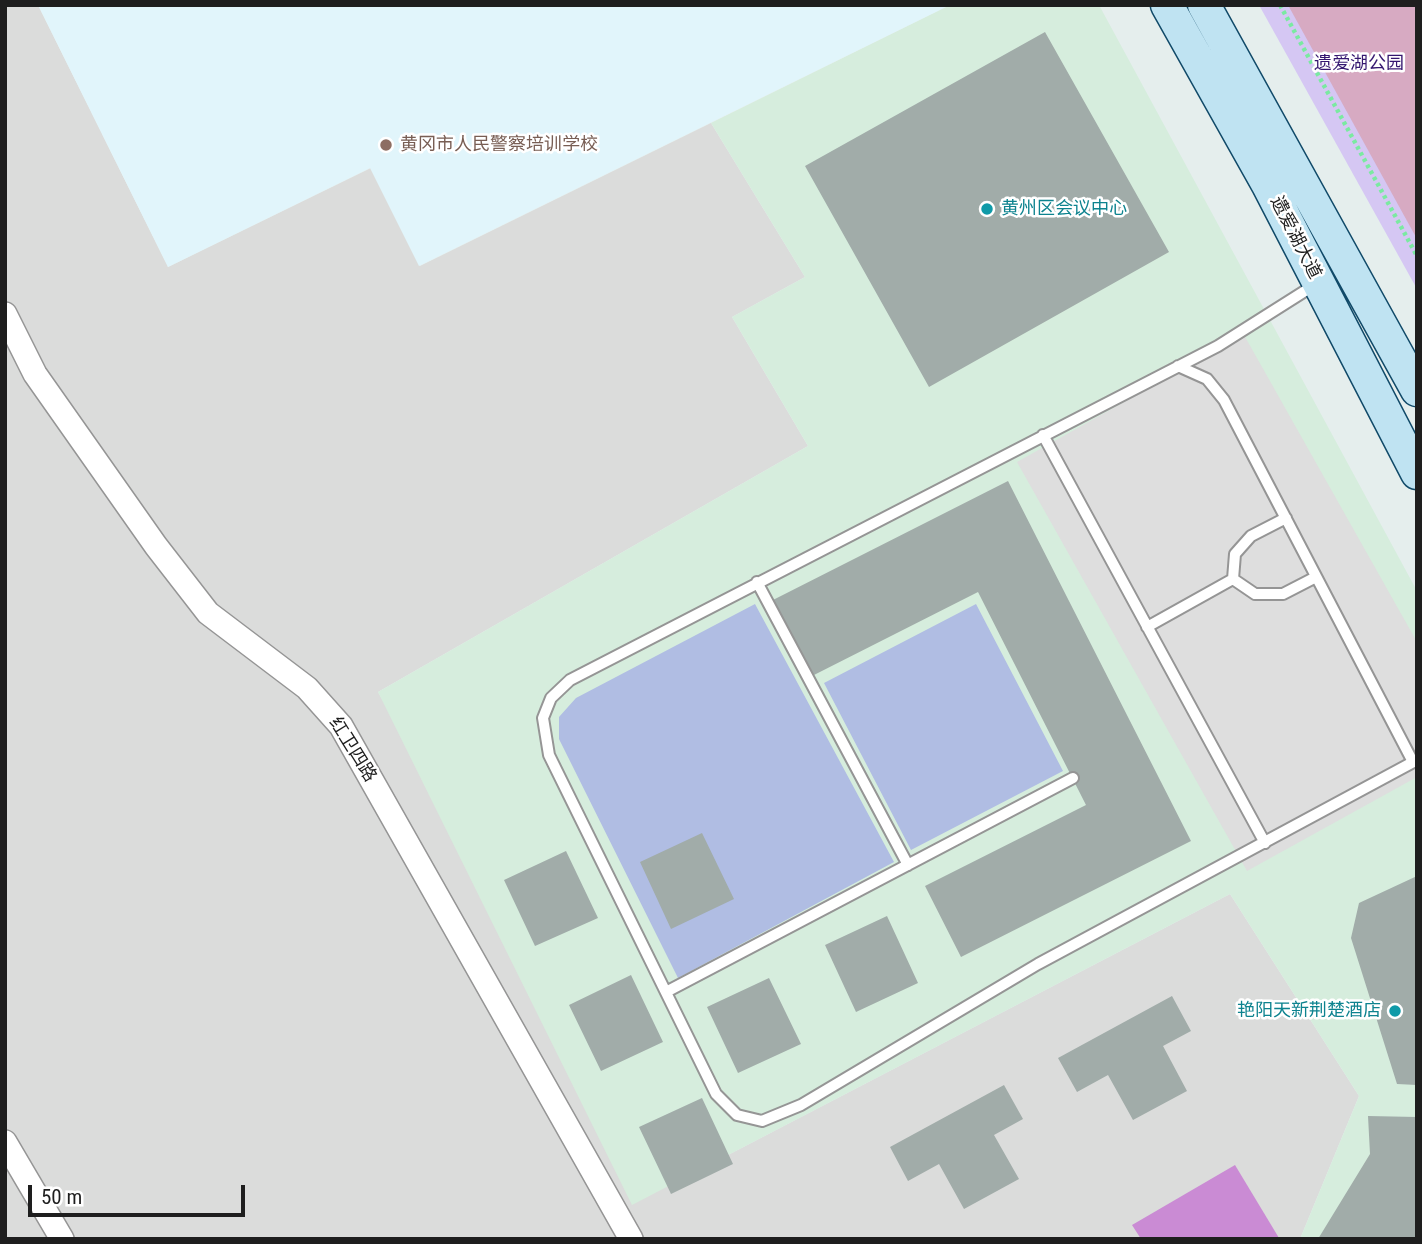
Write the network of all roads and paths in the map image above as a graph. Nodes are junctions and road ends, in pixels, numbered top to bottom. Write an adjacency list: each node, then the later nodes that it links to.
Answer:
1 (1167, 5): 5 (main road, 遗爱湖大道)
2 (1204, 5): 8 (main road, 遗爱湖大道)
3 (1280, 5): 4 (path)
4 (1417, 256)
5 (1318, 283): 7 (lane); 10 (main road, 遗爱湖大道)
6 (5, 314): 23 (street, 红卫四路)
7 (1178, 366): 9 (lane); 11 (lane)
8 (1417, 390)
9 (1043, 435): 14 (lane); 15 (lane)
10 (1417, 473)
11 (1286, 518): 12 (lane); 13 (lane)
12 (1316, 577): 13 (lane); 16 (lane)
13 (1233, 579): 15 (lane)
14 (757, 582): 19 (lane); 20 (lane)
15 (1147, 627): 18 (lane)
16 (1415, 761): 18 (lane)
17 (1073, 778): 19 (lane)
18 (1265, 842): 20 (lane)
19 (908, 865): 20 (lane)
20 (666, 992)
21 (5, 1142): 22 (street)
22 (62, 1239)
23 (631, 1239)

